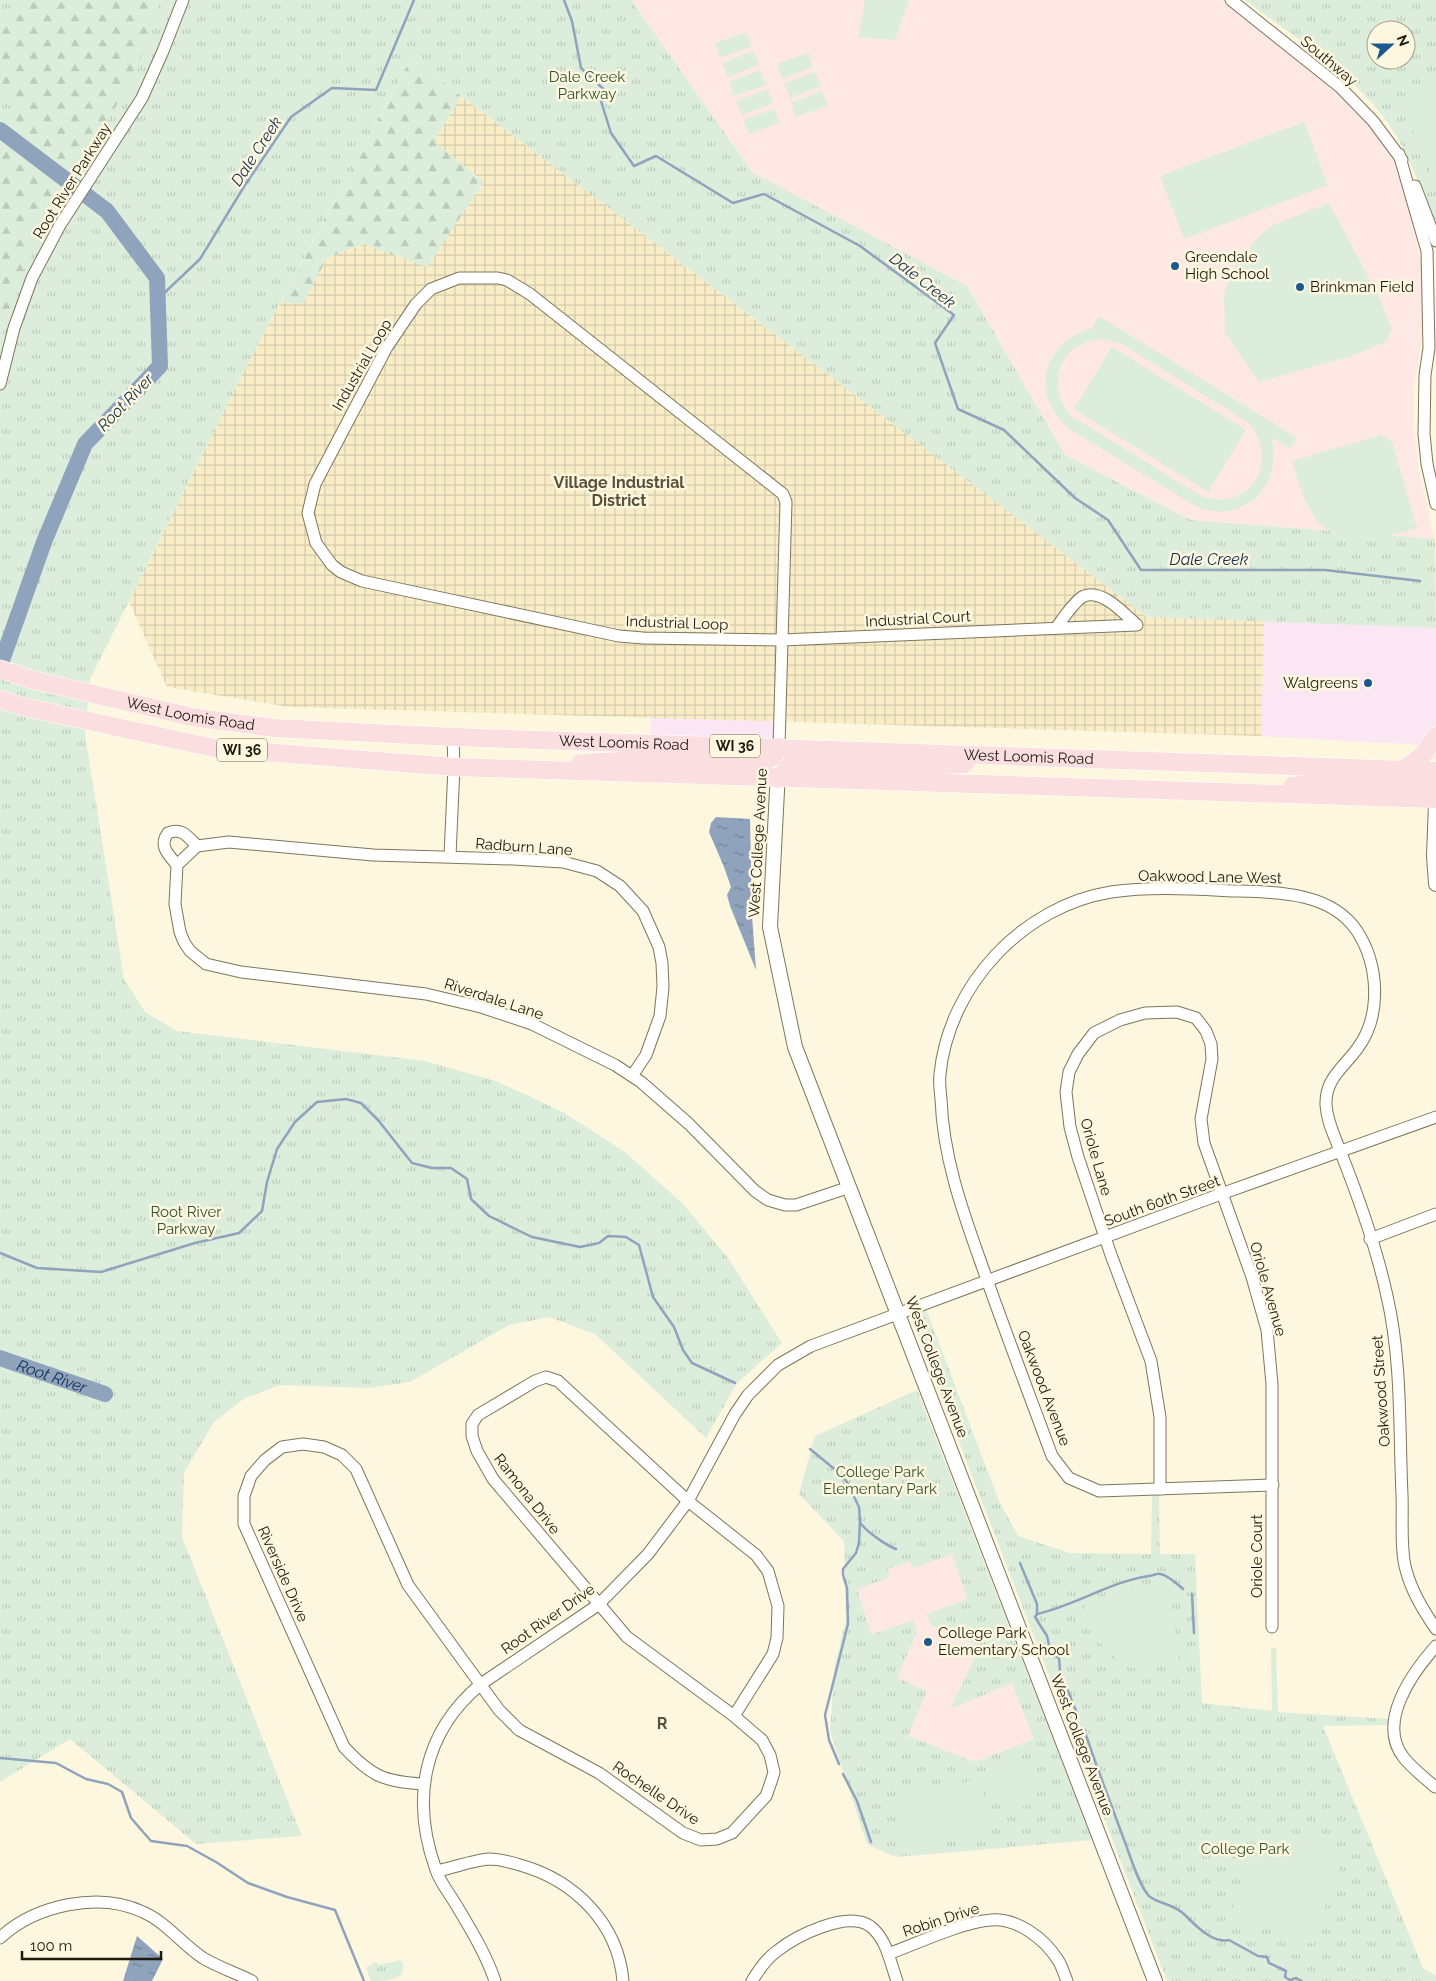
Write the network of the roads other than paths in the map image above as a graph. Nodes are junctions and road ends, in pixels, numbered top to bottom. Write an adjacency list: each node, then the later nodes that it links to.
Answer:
1 (183, 0): 8 (street, Root River Parkway)
2 (1231, 0): 3 (street, Southway)
3 (1399, 154): 4 (street, Southway); 5 (street, Southway)
4 (1436, 241)
5 (1432, 250): 7 (street, Southway)
6 (1436, 334): 7 (street, Southway)
7 (1429, 348): 9 (street, Southway)
8 (0, 384)
9 (1436, 501)
10 (1056, 628): 10 (street, Industrial Court); 11 (street, Industrial Court)
11 (782, 640): 11 (street, Industrial Loop); 16 (street, Industrial Loop)
12 (0, 669): 15 (main road, West Loomis Road / WI 36)
13 (0, 699): 18 (main road, West Loomis Road / WI 36)
14 (1436, 736): 20 (main road)
15 (453, 737): 16 (main road, West Loomis Road / WI 36); 18 (street)
16 (779, 747): 17 (main road, West Loomis Road / WI 36); 19 (main road); 22 (street, West College Avenue)
17 (1016, 756): 20 (main road, West Loomis Road / WI 36); 22 (main road)
18 (454, 767): 19 (main road, West Loomis Road / WI 36); 28 (street)
19 (520, 770): 22 (main road, West Loomis Road / WI 36)
20 (1404, 770): 21 (main road, West Loomis Road / WI 36)
21 (1436, 771)
22 (778, 779): 24 (main road, West Loomis Road / WI 36); 34 (street, West College Avenue)
23 (1436, 785): 24 (main road)
24 (1244, 793): 25 (main road, West Loomis Road / WI 36)
25 (1436, 799)
26 (1436, 803): 30 (street)
27 (197, 846): 28 (street, Radburn Lane); 29 (street); 29 (street)
28 (450, 856): 31 (street, Radburn Lane)
29 (177, 865): 31 (street, Riverdale Lane)
30 (1436, 884)
31 (632, 1076): 34 (street, Riverdale Lane)
32 (1436, 1117): 33 (street, South 60th Street)
33 (1341, 1152): 35 (street, South 60th Street); 38 (street, Oakwood Street); 39 (street, Oakwood Lane West)
34 (850, 1186): 40 (street, West College Avenue)
35 (1222, 1194): 37 (street, South 60th Street); 37 (street, Oriole Lane); 41 (street, Oriole Avenue)
36 (1436, 1214): 38 (street)
37 (1106, 1238): 39 (street, South 60th Street); 42 (street, Oriole Lane)
38 (1370, 1239): 46 (street, Oakwood Street)
39 (988, 1282): 40 (street, South 60th Street); 42 (street, Oakwood Avenue)
40 (899, 1314): 43 (street, Root River Drive); 61 (street, West College Avenue)
41 (1273, 1485): 42 (street, Oakwood Avenue); 45 (street, Oriole Court)
42 (1160, 1489)
43 (688, 1501): 44 (street, Root River Drive); 44 (street, Ramona Drive); 49 (street, Ramona Drive)
44 (598, 1605): 48 (street, Root River Drive); 49 (street, Rochelle Drive)
45 (1272, 1627)
46 (1436, 1629)
47 (1436, 1646): 51 (street)
48 (481, 1684): 49 (street, Rochelle Drive); 50 (street, Root River Drive); 50 (street, Riverside Drive)
49 (734, 1716)
50 (424, 1784): 52 (street, Root River Drive)
51 (1435, 1787)
52 (437, 1871): 56 (street, Root River Drive); 57 (street)
53 (0, 1938): 55 (street)
54 (888, 1954): 58 (street); 59 (street); 60 (street, Robin Drive)
55 (252, 1981)
56 (495, 1981)
57 (623, 1981)
58 (752, 1981)
59 (897, 1981)
60 (1067, 1981)
61 (1155, 1981)

